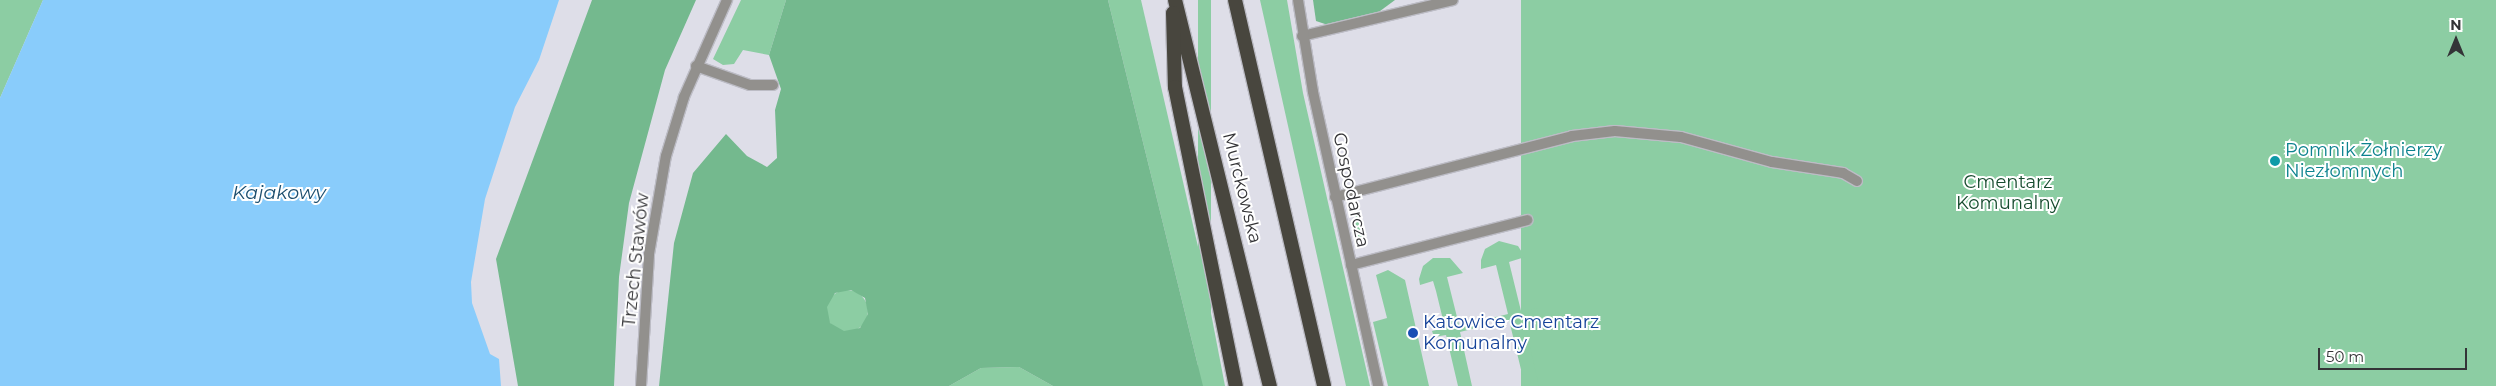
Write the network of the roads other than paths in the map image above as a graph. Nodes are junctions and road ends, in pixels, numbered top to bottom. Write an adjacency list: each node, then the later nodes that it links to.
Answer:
1 (726, 0): 8 (street, Trzech Stawów)
2 (1174, 0): 15 (highway); 16 (highway, Murckowska)
3 (1235, 0): 17 (highway, Murckowska)
4 (1298, 0): 7 (street, Gospodarcza)
5 (1453, 0): 6 (street)
6 (1414, 5): 7 (street)
7 (1302, 36): 11 (street, Gospodarcza)
8 (696, 66): 9 (street); 14 (street, Trzech Stawów)
9 (773, 86)
10 (1857, 181): 11 (street)
11 (1335, 197): 13 (street, Gospodarcza)
12 (1527, 220): 13 (street)
13 (1351, 265): 18 (street, Gospodarcza)
14 (641, 386)
15 (1236, 386)
16 (1270, 386)
17 (1324, 386)
18 (1378, 386)

